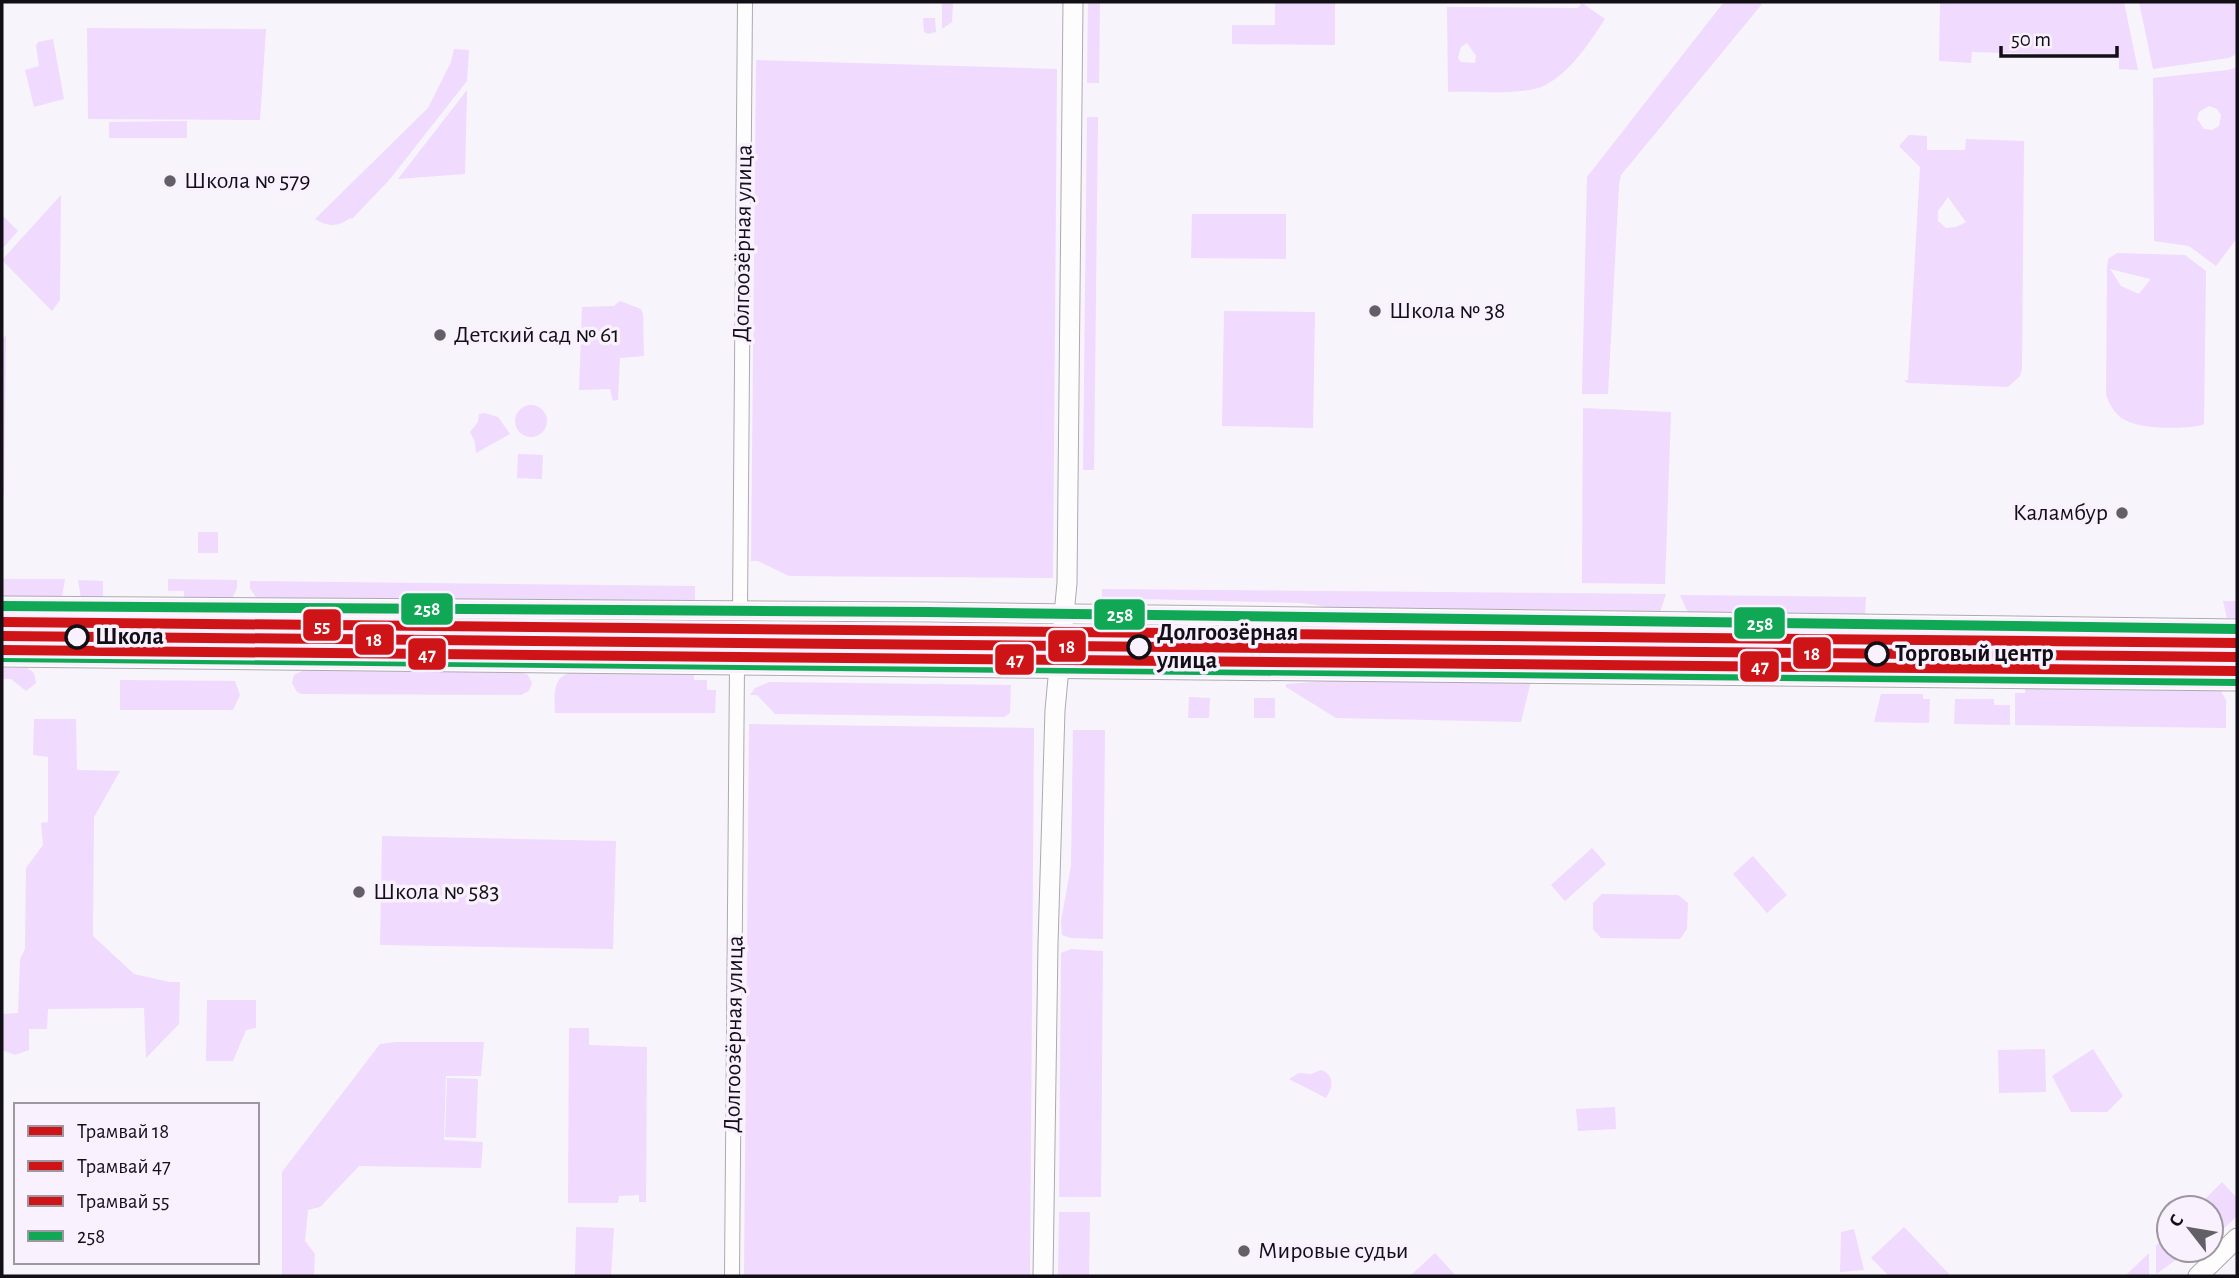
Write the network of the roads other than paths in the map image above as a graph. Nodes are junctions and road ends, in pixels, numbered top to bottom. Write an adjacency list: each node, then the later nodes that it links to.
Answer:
1 (745, 2): 4 (street, Долгоозёрная улица)
2 (1073, 2): 5 (street)
3 (2, 606): 4 (street)
4 (740, 611): 5 (street)
5 (1064, 614): 6 (street); 9 (street)
6 (2237, 629)
7 (2, 657): 8 (street)
8 (737, 666): 9 (street); 12 (street, Долгоозёрная улица)
9 (1058, 669): 10 (street); 13 (street)
10 (2237, 681)
11 (2237, 1238): 14 (street)
12 (732, 1276)
13 (1043, 1276)
14 (2198, 1276)

